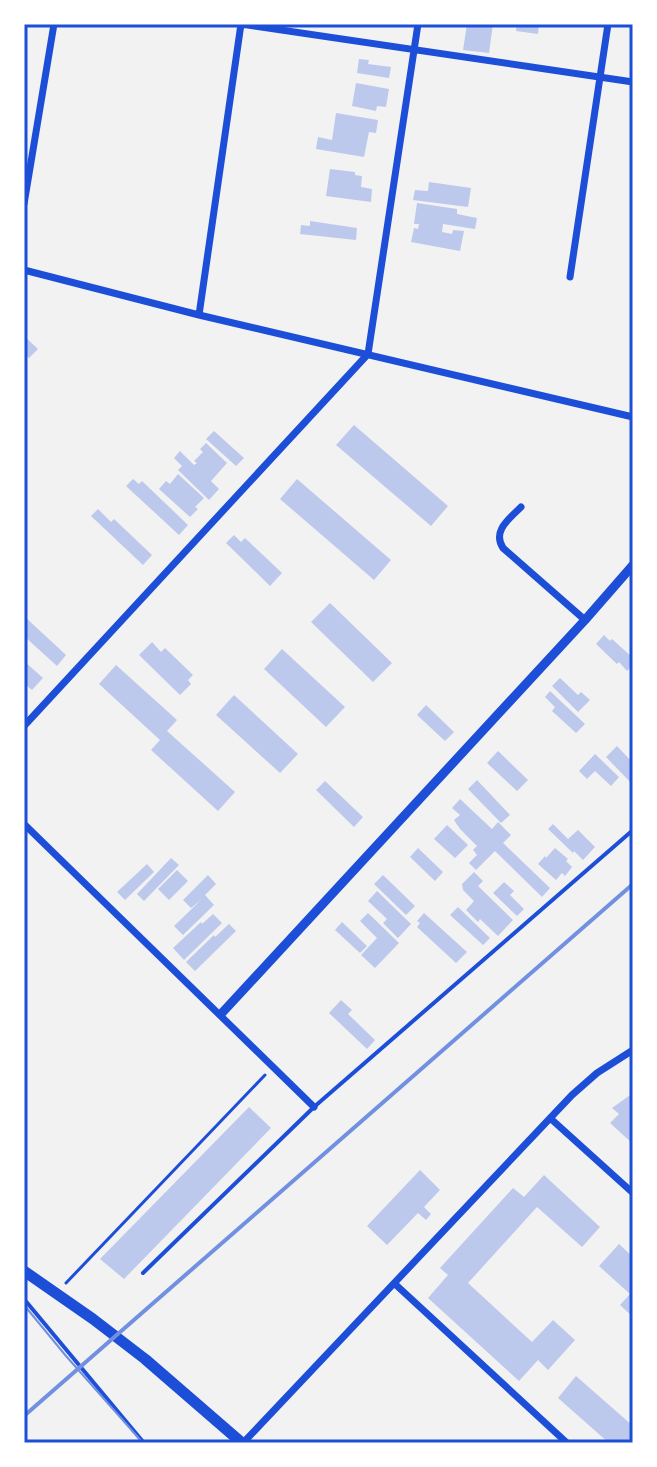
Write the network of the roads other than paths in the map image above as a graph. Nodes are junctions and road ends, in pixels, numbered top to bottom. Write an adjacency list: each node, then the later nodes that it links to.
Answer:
1 (54, 24): 8 (street)
2 (241, 24): 5 (street); 11 (street)
3 (418, 24): 5 (street)
4 (608, 24): 6 (street)
5 (415, 49): 6 (street); 12 (street)
6 (599, 78): 7 (street); 10 (street)
7 (633, 82)
8 (24, 204)
9 (24, 270): 11 (street)
10 (570, 277)
11 (199, 315): 12 (street)
12 (368, 354): 13 (street); 17 (street)
13 (633, 417)
14 (521, 507): 16 (street)
15 (633, 565): 16 (street)
16 (585, 620): 20 (street)
17 (24, 726)
18 (24, 824): 20 (street)
19 (633, 830): 22 (lane)
20 (221, 1014): 22 (street)
21 (633, 1050): 23 (street)
22 (314, 1107): 26 (lane)
23 (550, 1118): 24 (street); 27 (street)
24 (633, 1193)
25 (24, 1271): 30 (main road)
26 (143, 1273)
27 (395, 1284): 30 (street); 31 (street)
28 (24, 1299): 29 (lane)
29 (144, 1443)
30 (242, 1443)
31 (567, 1443)

